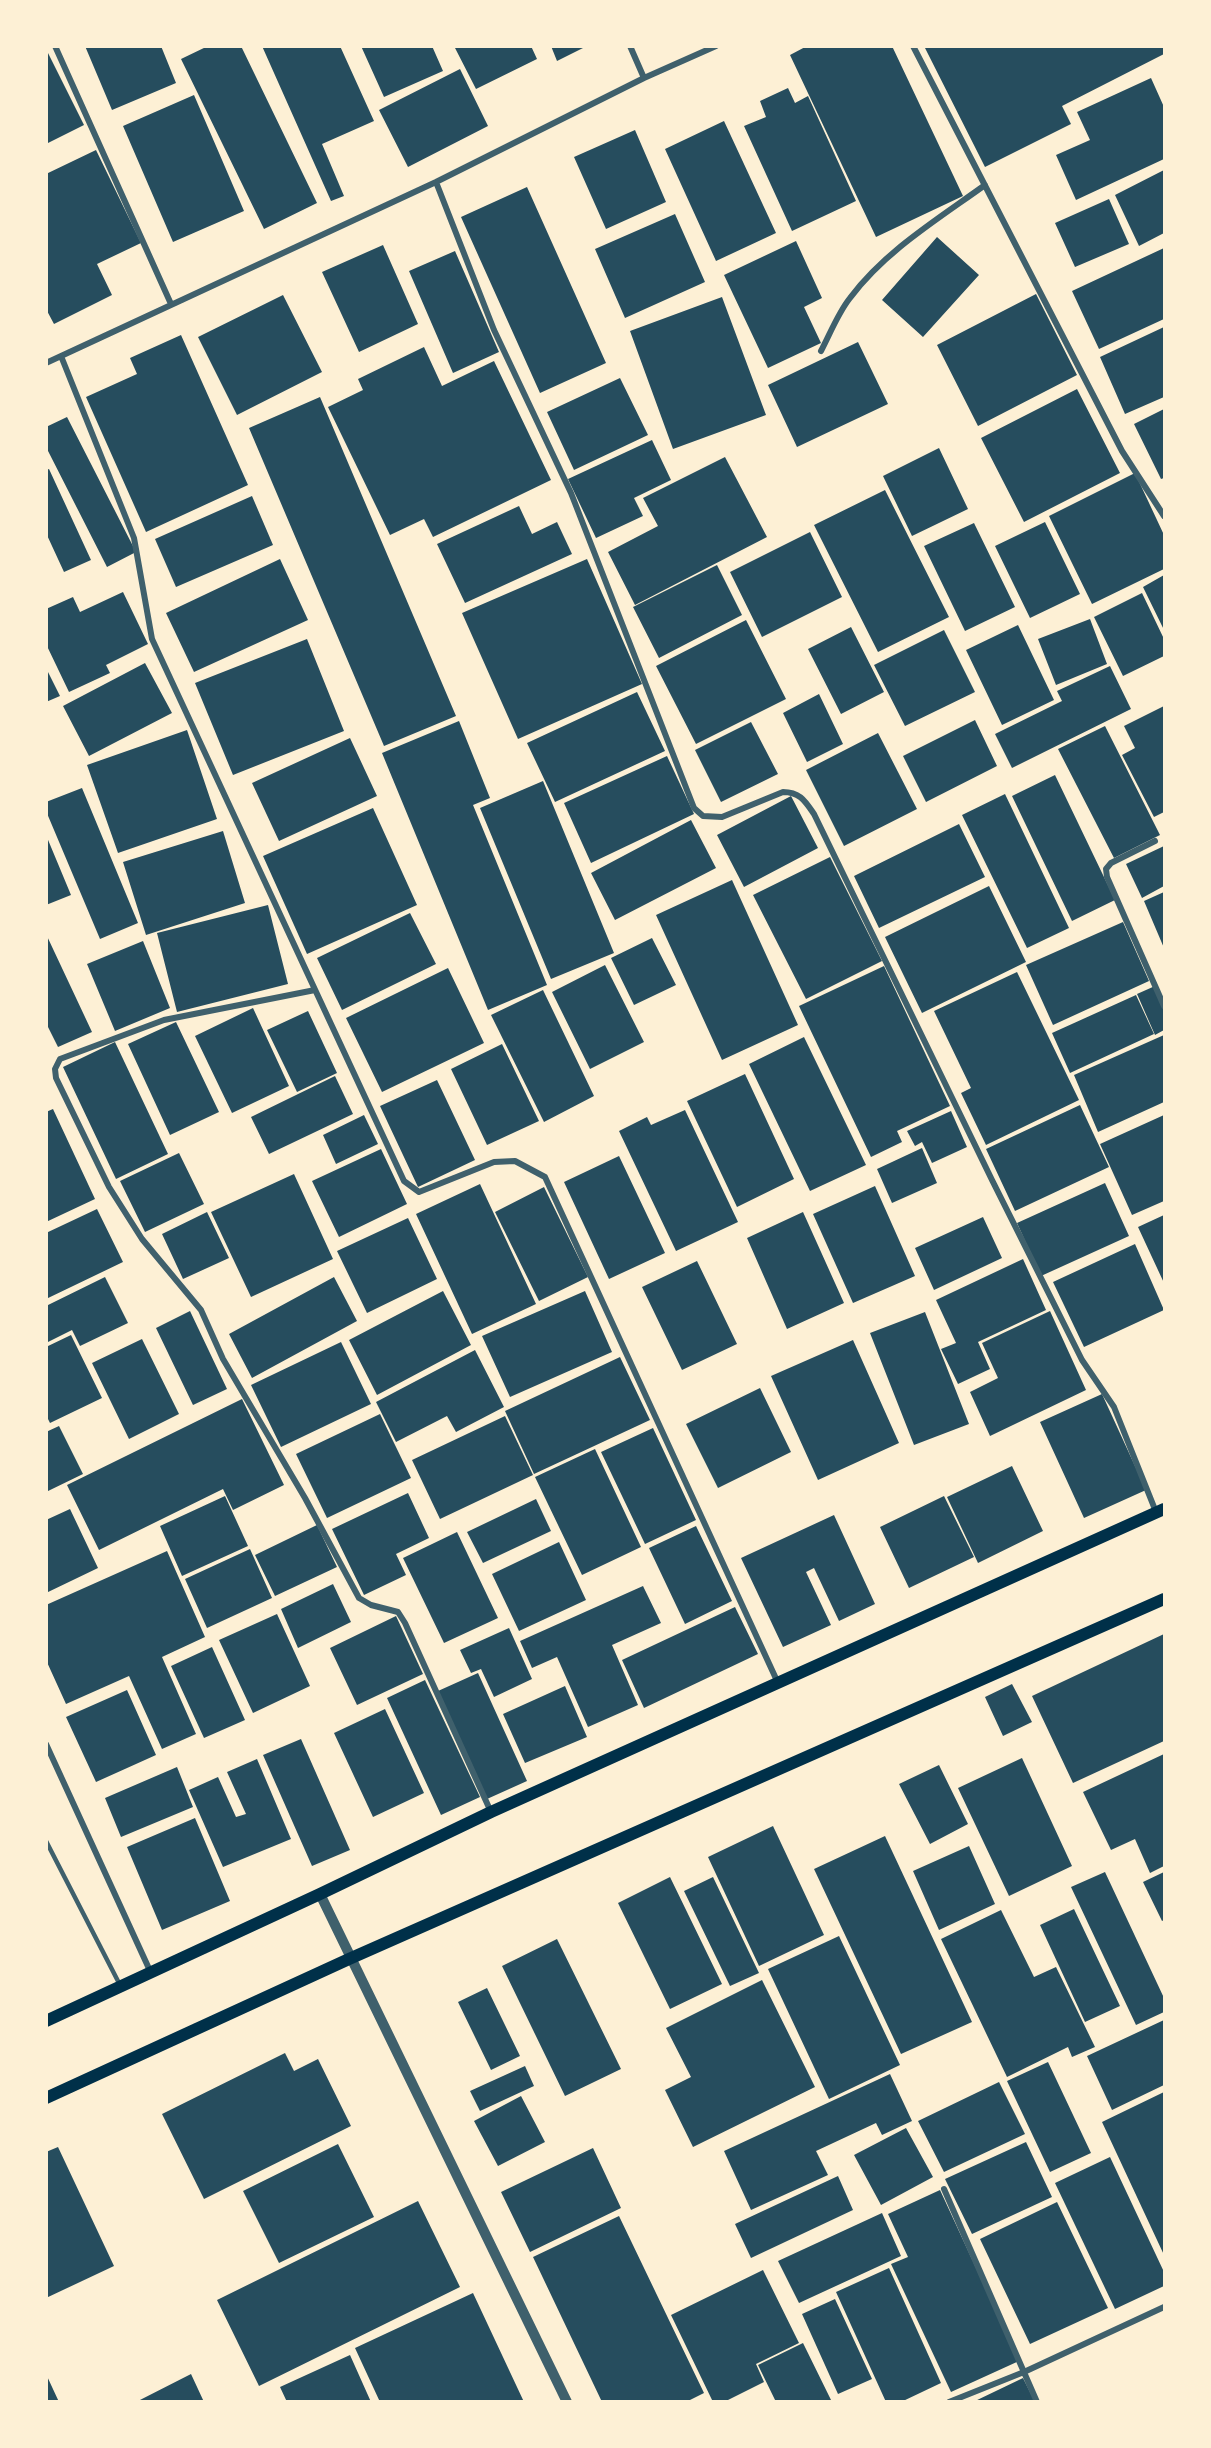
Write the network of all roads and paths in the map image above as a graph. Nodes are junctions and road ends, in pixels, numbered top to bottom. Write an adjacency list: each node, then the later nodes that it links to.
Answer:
1 (55, 46): 8 (street)
2 (630, 46): 5 (street)
3 (716, 46): 5 (street)
4 (913, 46): 7 (street)
5 (644, 78): 6 (street)
6 (436, 182): 8 (street); 16 (street)
7 (985, 185): 9 (street); 12 (street)
8 (171, 304): 10 (street)
9 (821, 351)
10 (61, 356): 11 (street); 14 (street)
11 (46, 363)
12 (1164, 516)
13 (1155, 841): 15 (street)
14 (315, 990): 18 (street); 20 (street)
15 (1164, 1006)
16 (1160, 1510): 18 (main road)
17 (1164, 1599): 23 (main road)
18 (778, 1683): 20 (main road)
19 (46, 1744): 24 (street)
20 (491, 1812): 22 (main road)
21 (46, 1840): 25 (lane)
22 (320, 1894): 23 (street); 24 (main road)
23 (350, 1959): 27 (main road); 31 (street)
24 (151, 1973): 25 (main road)
25 (121, 1987): 26 (main road)
26 (46, 2021)
27 (46, 2098)
28 (944, 2188): 30 (street)
29 (1164, 2307): 30 (street)
30 (1024, 2372): 32 (street); 33 (street)
31 (567, 2402)
32 (949, 2402)
33 (1037, 2402)

